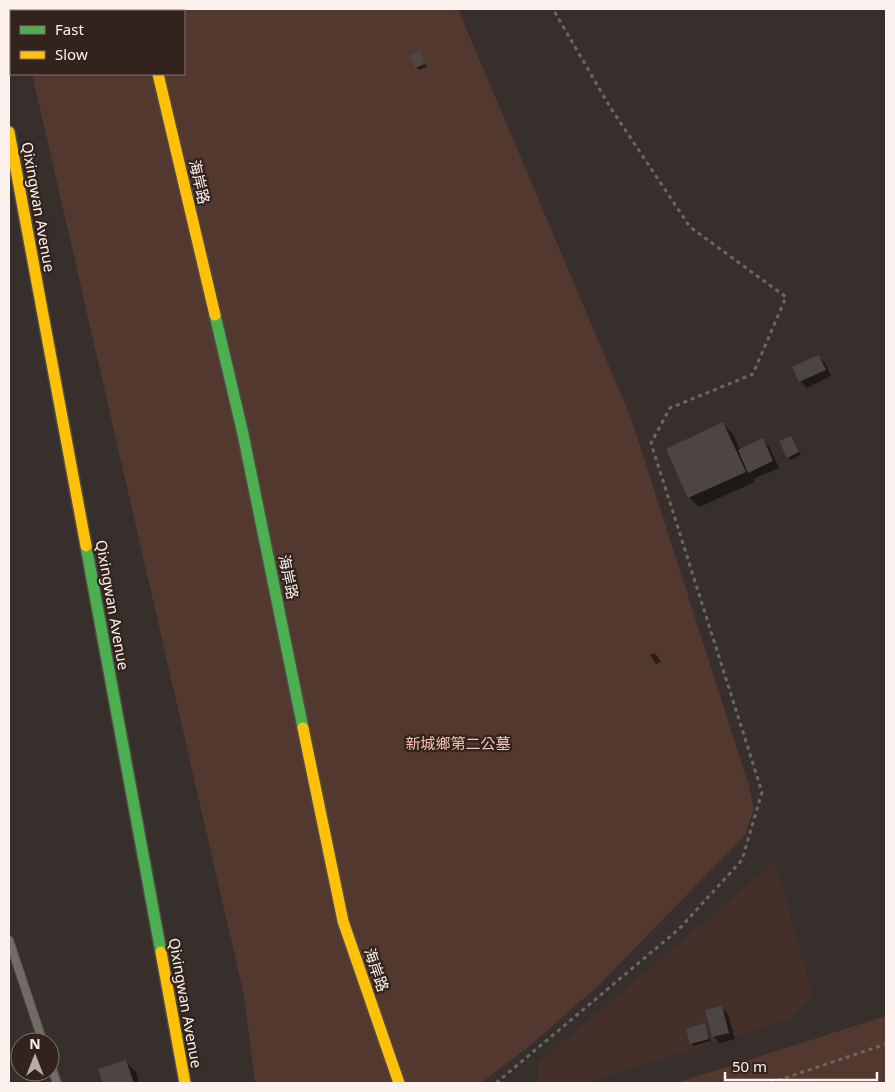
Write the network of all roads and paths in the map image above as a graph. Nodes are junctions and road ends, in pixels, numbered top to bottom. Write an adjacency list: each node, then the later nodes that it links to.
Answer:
1 (552, 9): 9 (path)
2 (158, 75): 8 (main road, 海岸路)
3 (9, 132): 7 (main road, Qixingwan Avenue)
4 (9, 940): 5 (lane)
5 (40, 1032)
6 (886, 1044): 10 (path)
7 (185, 1083)
8 (399, 1083)
9 (496, 1083)
10 (770, 1083)

